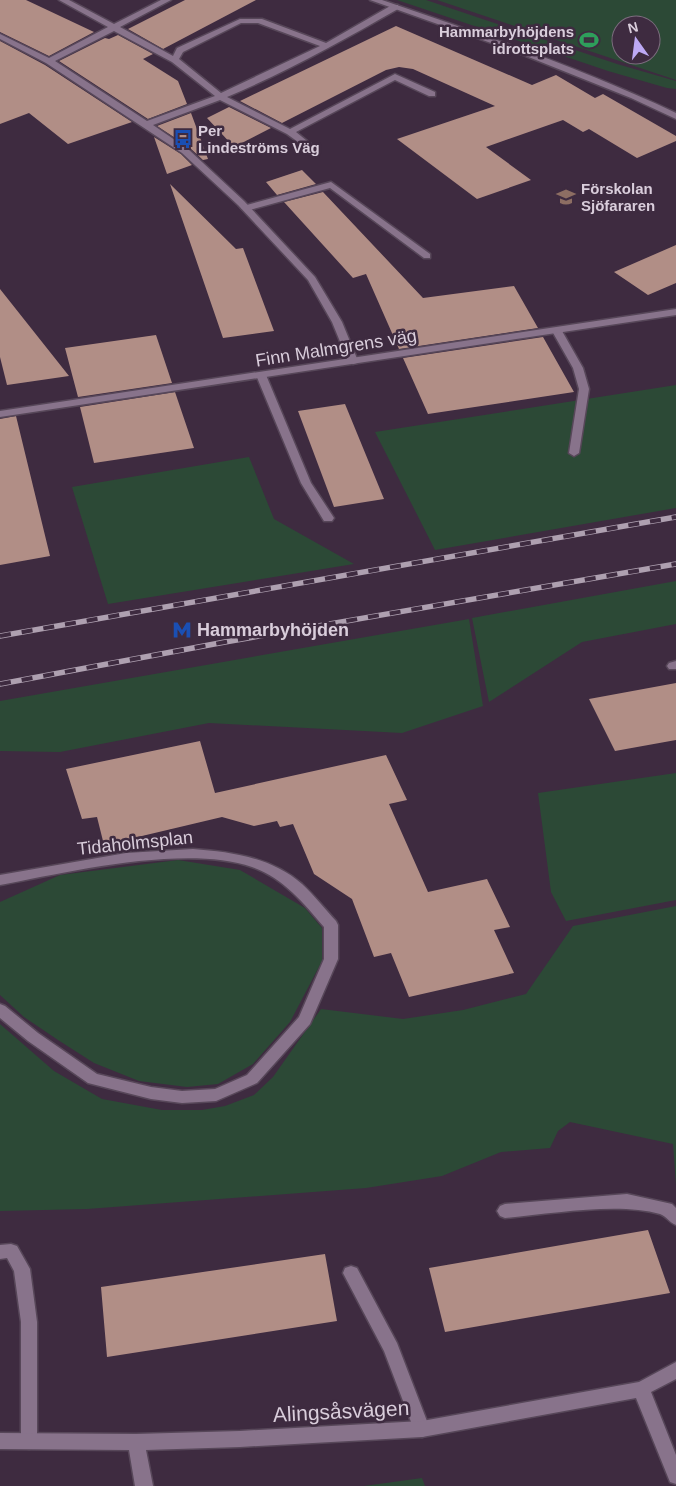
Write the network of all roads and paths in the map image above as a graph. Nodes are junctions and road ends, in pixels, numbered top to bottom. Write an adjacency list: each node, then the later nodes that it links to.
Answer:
1 (63, 0): 5 (street)
2 (166, 0): 5 (street)
3 (374, 0): 4 (street)
4 (395, 7): 7 (street); 12 (street)
5 (112, 28): 8 (street); 9 (street)
6 (0, 36): 9 (street)
7 (326, 46): 8 (street); 11 (street)
8 (175, 60): 11 (street)
9 (49, 61): 13 (street)
10 (432, 94): 14 (street)
11 (222, 98): 13 (street); 14 (street)
12 (676, 116)
13 (147, 124): 16 (street)
14 (290, 132): 15 (street)
15 (309, 147)
16 (246, 208): 17 (street); 20 (street)
17 (427, 256)
18 (676, 312): 19 (street, Finn Malmgrens väg)
19 (557, 331): 20 (street, Finn Malmgrens väg); 23 (street)
20 (354, 361): 21 (street, Finn Malmgrens väg)
21 (261, 375): 22 (street, Finn Malmgrens väg); 24 (street)
22 (0, 414)
23 (574, 453)
24 (328, 518)
25 (0, 880): 26 (street, Tidaholmsplan)
26 (0, 1010)
27 (505, 1211): 28 (street)
28 (676, 1218)
29 (0, 1252): 35 (street)
30 (351, 1273): 33 (street)
31 (676, 1370): 32 (street, Alingsåsvägen)
32 (641, 1389): 33 (street, Alingsåsvägen); 37 (street)
33 (422, 1429): 36 (street, Alingsåsvägen)
34 (0, 1441): 35 (street, Alingsåsvägen)
35 (29, 1441): 36 (street, Alingsåsvägen)
36 (136, 1442): 38 (street)
37 (676, 1476)
38 (144, 1486)

